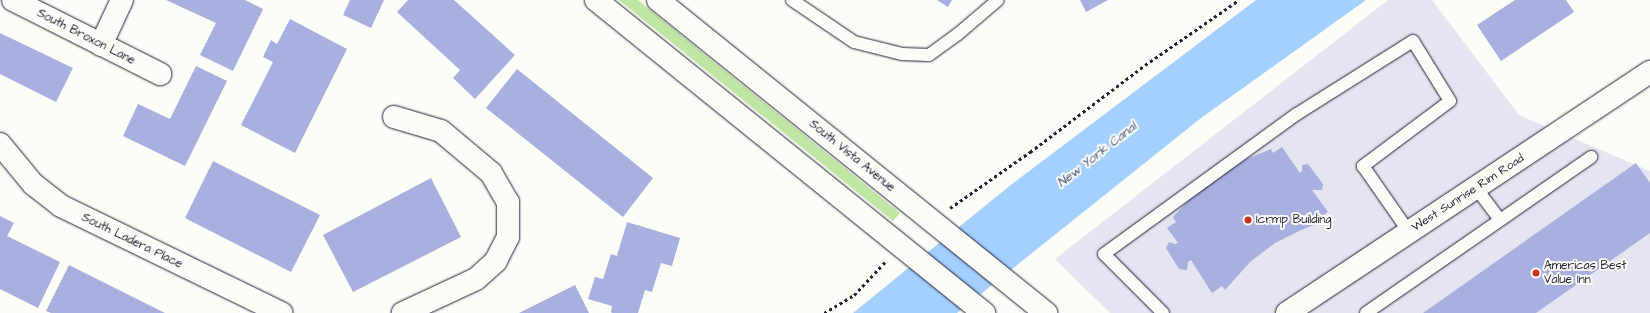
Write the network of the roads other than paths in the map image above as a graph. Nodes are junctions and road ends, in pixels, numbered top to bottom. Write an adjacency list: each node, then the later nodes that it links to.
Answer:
1 (13, 0): 7 (street, South Broxon Lane)
2 (122, 0): 7 (street)
3 (596, 0): 16 (street)
4 (658, 0): 19 (street, South Vista Avenue)
5 (792, 0): 6 (lane)
6 (998, 0)
7 (101, 45): 9 (street, South Broxon Lane)
8 (1650, 72): 13 (street, West Sunrise Rim Road)
9 (160, 74)
10 (394, 117): 18 (street)
11 (0, 144): 17 (street, South Ladera Place)
12 (1591, 157): 14 (lane)
13 (1476, 188): 14 (lane); 15 (street, West Sunrise Rim Road)
14 (1500, 220): 22 (lane)
15 (1409, 232): 20 (lane); 21 (street, West Sunrise Rim Road)
16 (981, 311)
17 (281, 313)
18 (403, 313)
19 (1046, 313)
20 (1163, 313)
21 (1286, 313)
22 (1366, 313)

